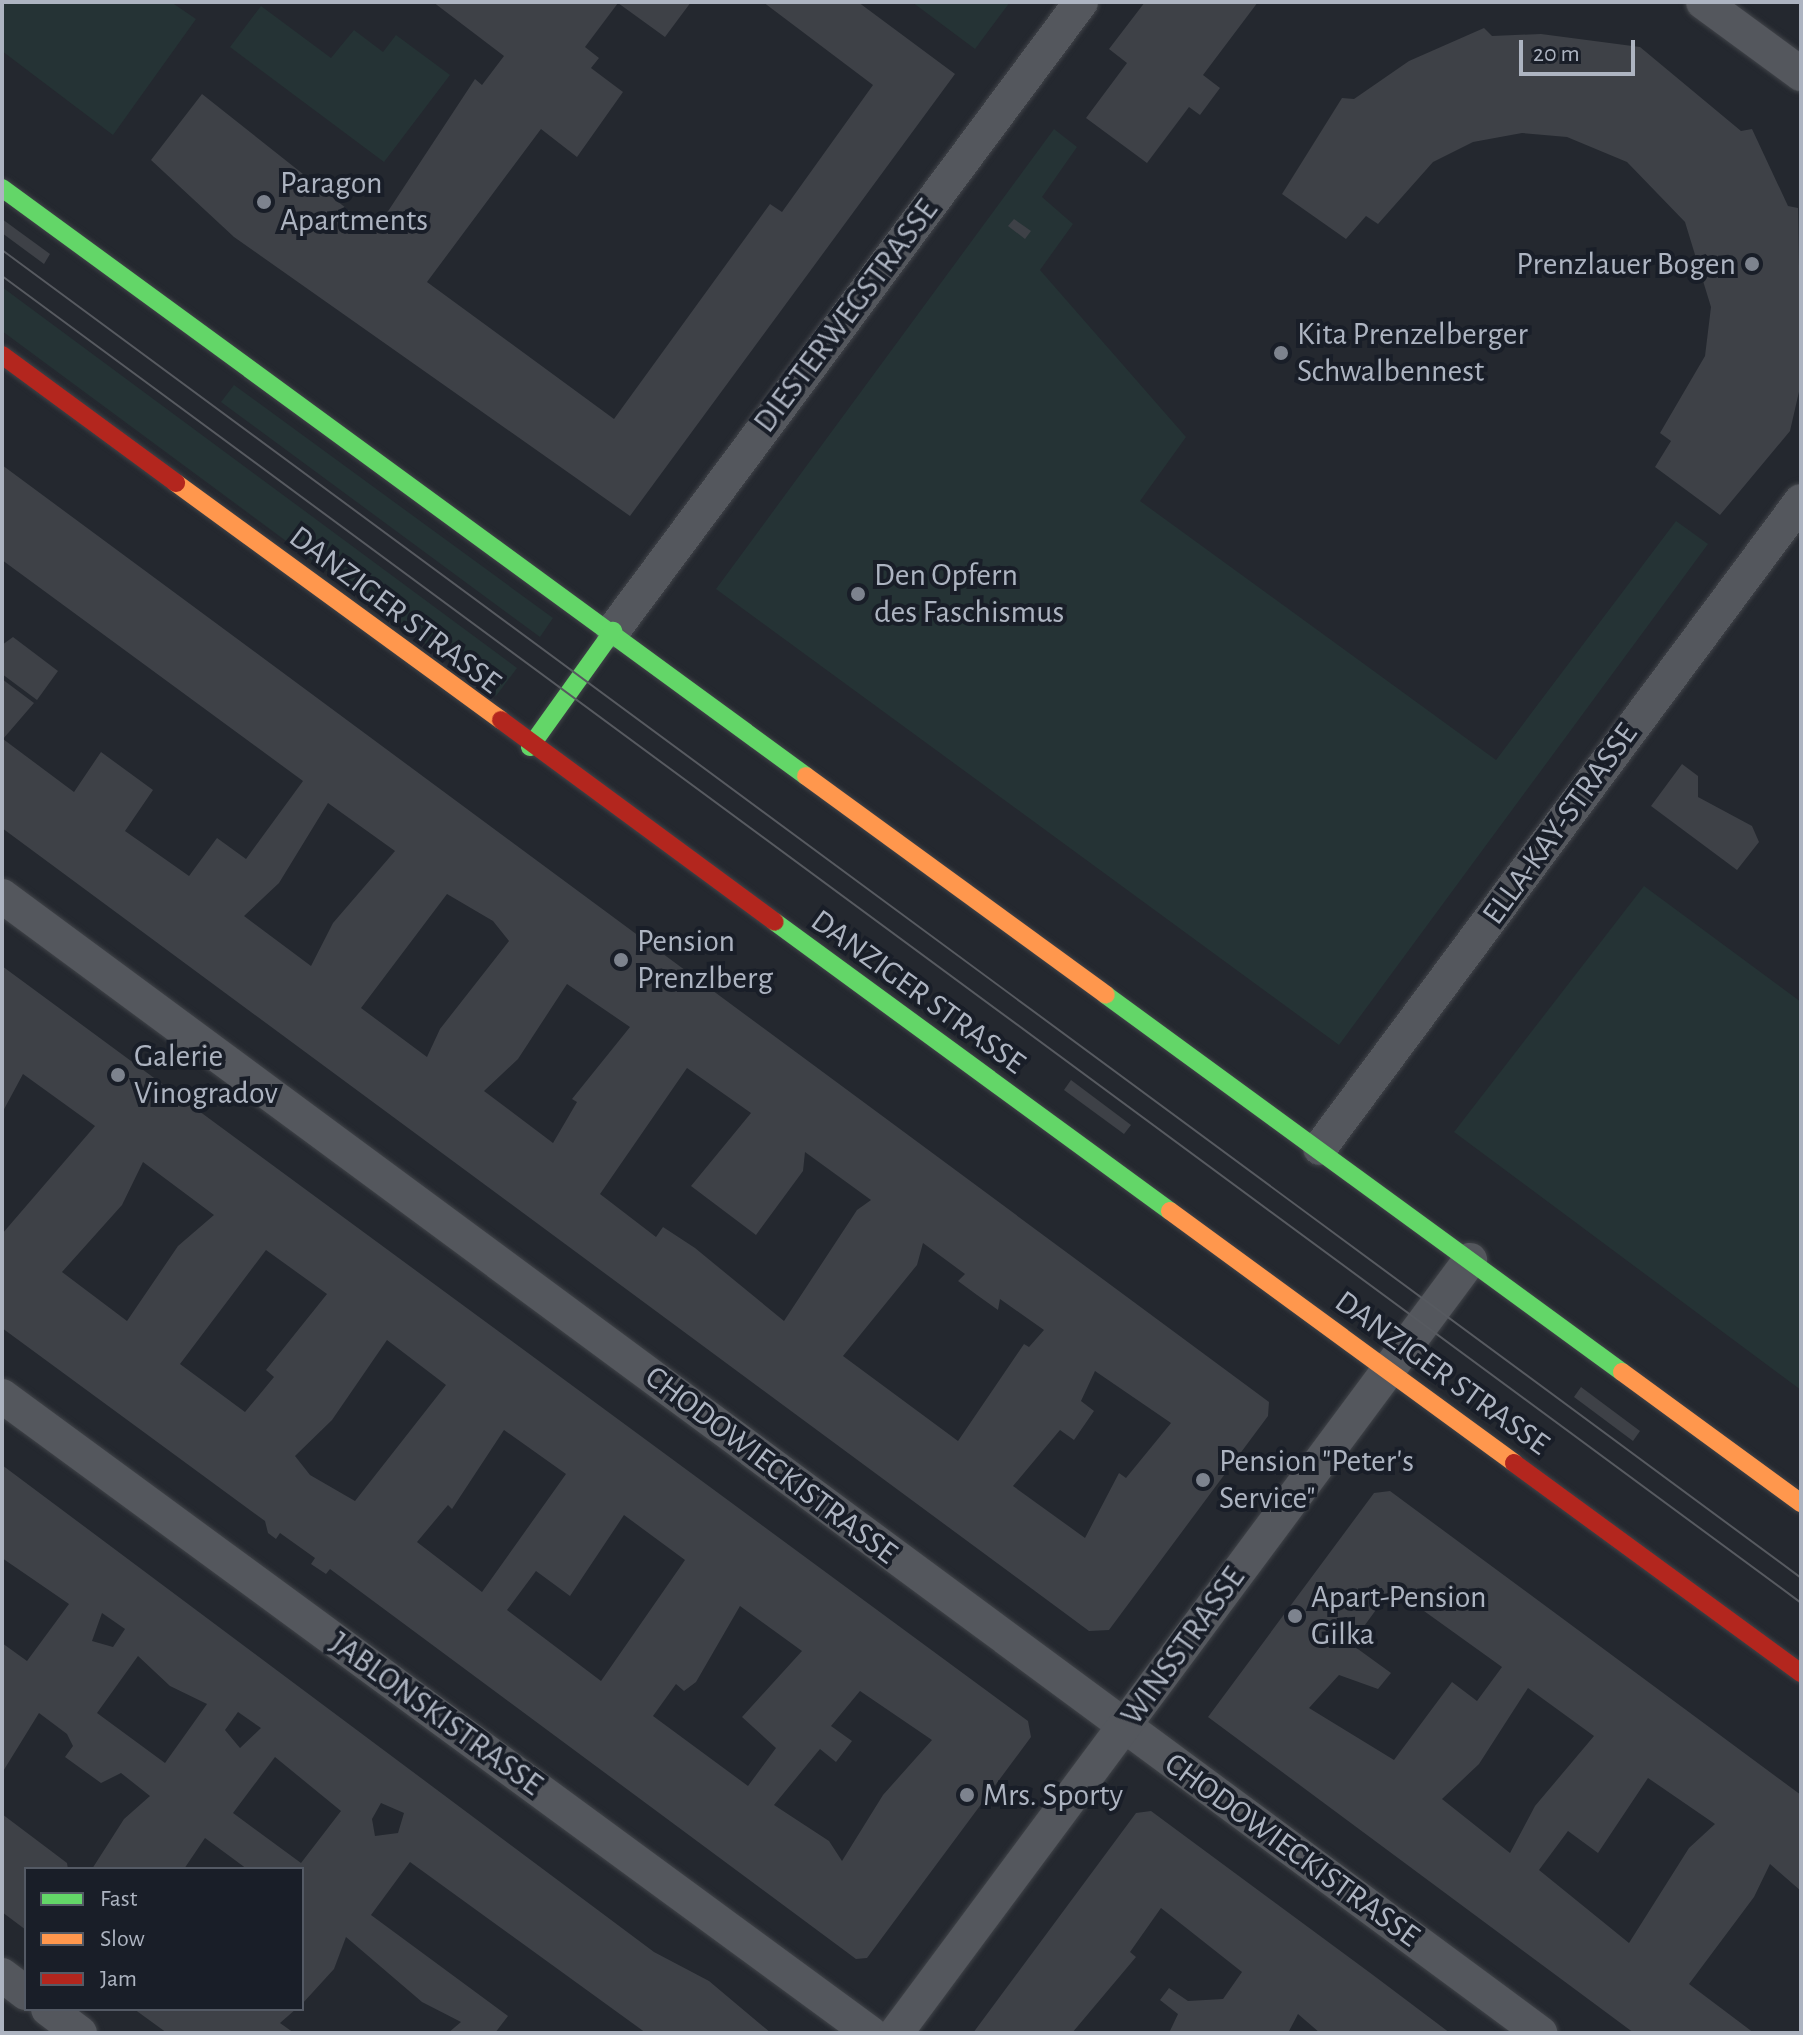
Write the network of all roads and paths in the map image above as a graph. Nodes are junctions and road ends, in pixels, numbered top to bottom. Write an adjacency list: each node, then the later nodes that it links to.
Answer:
1 (1081, 2): 7 (street, DIESTERWEGSTRASSE)
2 (1703, 2): 3 (street)
3 (1801, 74)
4 (2, 188): 7 (main road)
5 (2, 355): 8 (main road, DANZIGER STRASSE)
6 (1801, 501): 10 (street, ELLA-KAY-STRASSE)
7 (613, 631): 8 (main road); 10 (main road)
8 (530, 747): 12 (main road, DANZIGER STRASSE)
9 (2, 896): 16 (street, CHODOWIECKISTRASSE)
10 (1320, 1148): 11 (main road)
11 (1470, 1260): 12 (street, WINSSTRASSE); 14 (main road)
12 (1385, 1369): 15 (main road, DANZIGER STRASSE); 16 (street, WINSSTRASSE)
13 (2, 1396): 21 (street, JABLONSKISTRASSE)
14 (1801, 1503)
15 (1801, 1673)
16 (1124, 1727): 22 (street, WINSSTRASSE); 23 (street, CHODOWIECKISTRASSE)
17 (2, 1975): 18 (street)
18 (24, 1992)
19 (51, 2011): 20 (street)
20 (80, 2033)
21 (870, 2033)
22 (896, 2033)
23 (1540, 2033)

